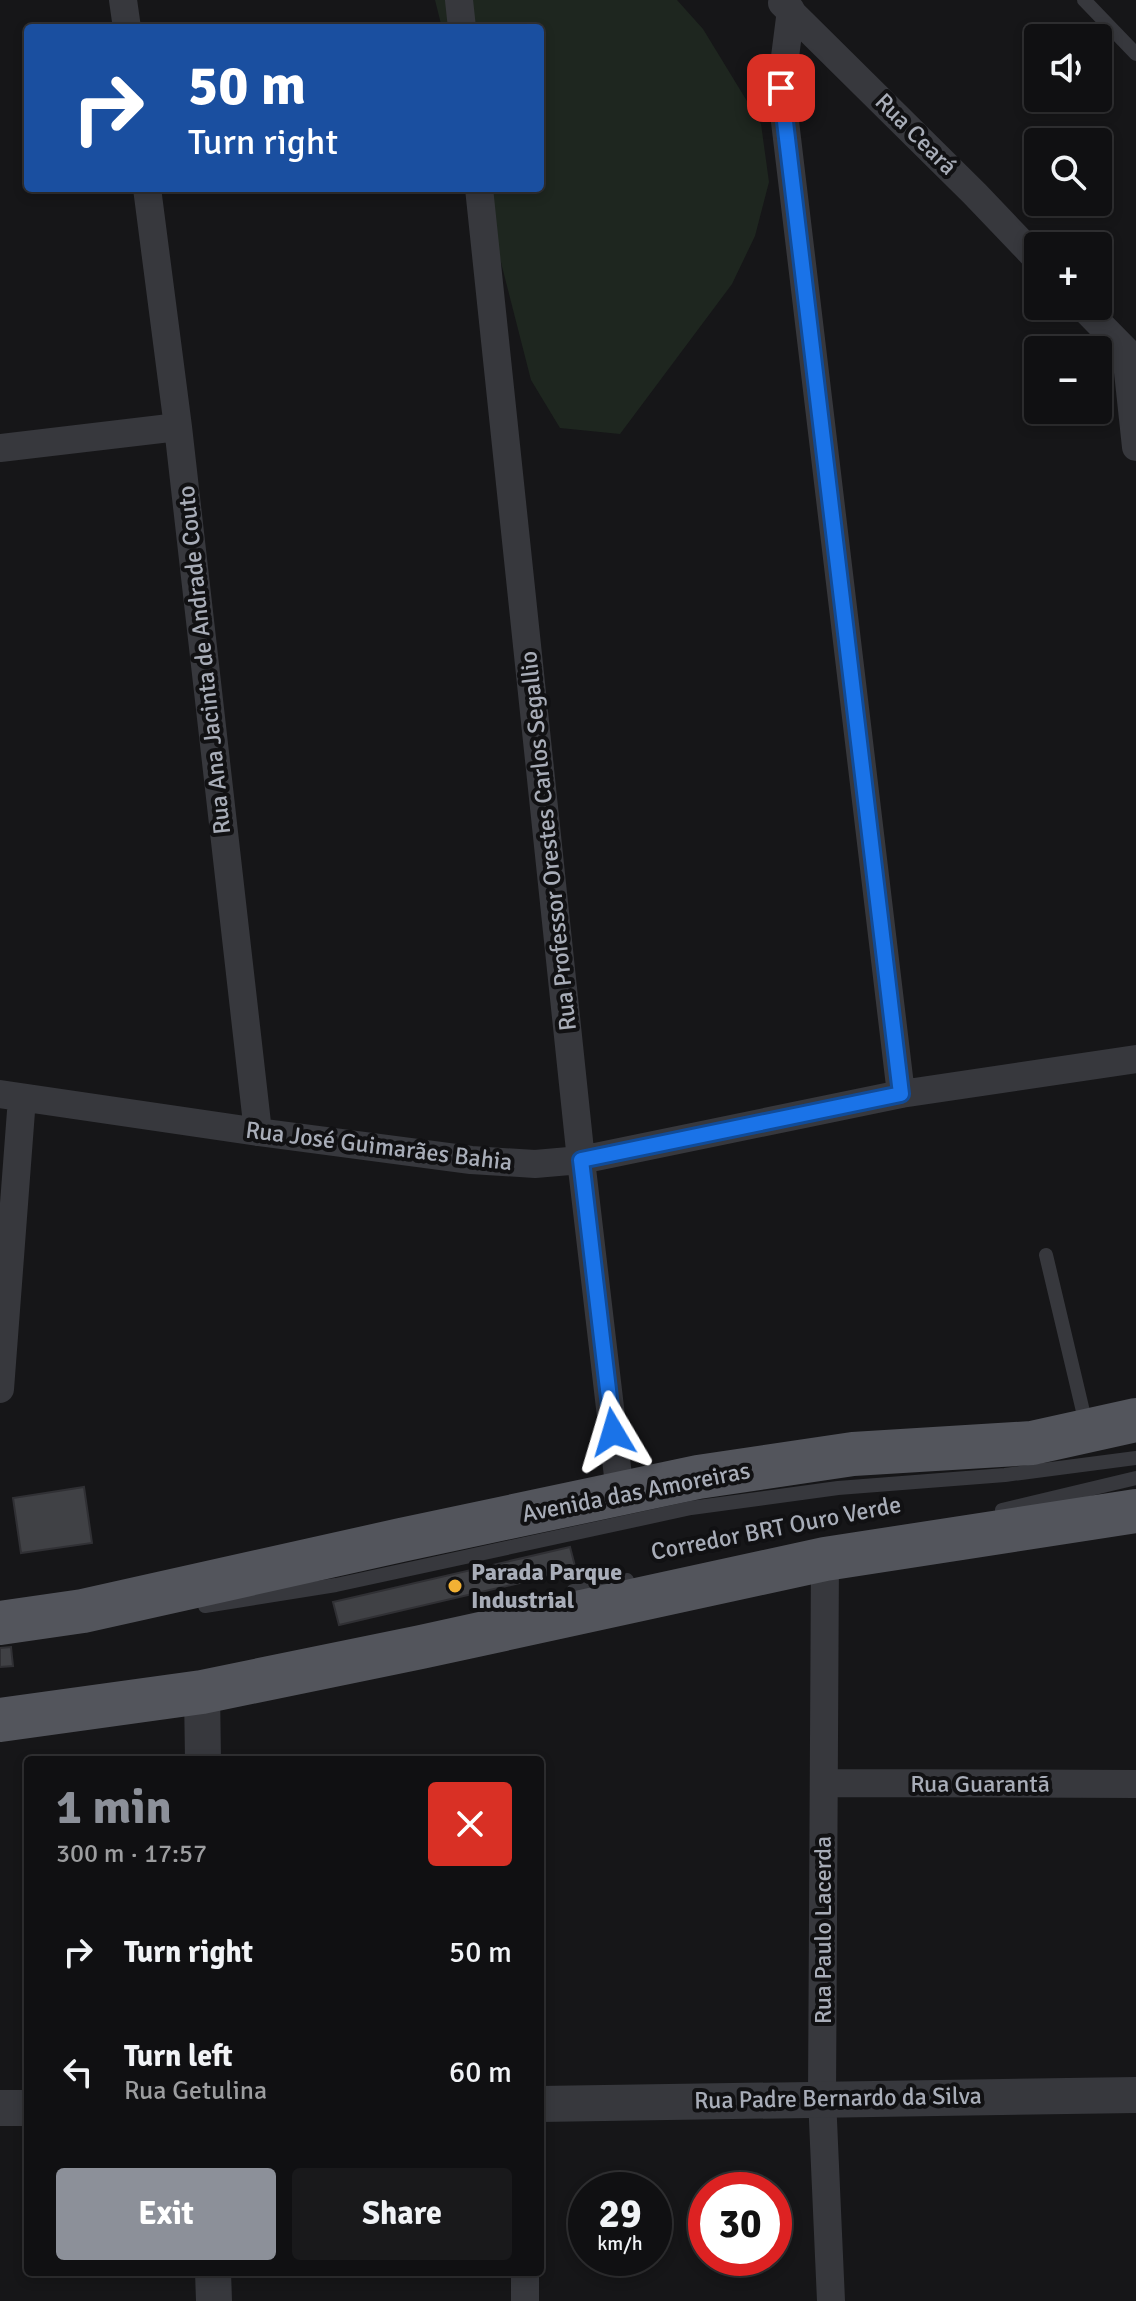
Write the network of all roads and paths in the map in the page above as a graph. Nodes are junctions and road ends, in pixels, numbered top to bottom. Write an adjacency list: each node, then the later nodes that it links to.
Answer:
1 (123, 0): 5 (street)
2 (459, 0): 6 (street)
3 (1084, 0): 7 (lane)
4 (785, 5): 10 (street, Rua Ceará); 17 (street)
5 (126, 24)
6 (462, 24)
7 (1136, 54)
8 (148, 192): 13 (street, Rua Ana Jacinta de Andrade Couto)
9 (479, 192): 20 (street, Rua Professor Orestes Carlos Segallio)
10 (1024, 246)
11 (1095, 320): 12 (street)
12 (1131, 357): 14 (street)
13 (178, 427): 15 (street); 19 (street, Rua Ana Jacinta de Andrade Couto)
14 (1136, 447)
15 (0, 448)
16 (1136, 1059): 17 (street, Rua José Guimarães Bahia)
17 (901, 1094): 20 (street, Rua José Guimarães Bahia)
18 (11, 1096): 19 (street, Rua José Guimarães Bahia); 22 (street)
19 (258, 1132): 20 (street, Rua José Guimarães Bahia)
20 (581, 1160): 27 (street, Rua Professor Orestes Carlos Segallio)
21 (1046, 1255): 24 (lane)
22 (0, 1389)
23 (1136, 1420): 24 (main road, Avenida das Amoreiras)
24 (1087, 1429): 27 (main road, Avenida das Amoreiras)
25 (1136, 1458): 33 (lane, Corredor BRT Ouro Verde)
26 (1136, 1478): 29 (lane)
27 (620, 1493): 34 (main road, Avenida das Amoreiras)
28 (1136, 1511): 30 (main road)
29 (994, 1512)
30 (825, 1559): 35 (main road); 38 (street, Rua Paulo Lacerda)
31 (643, 1576): 32 (lane, Corredor BRT Ouro Verde)
32 (552, 1596)
33 (191, 1608)
34 (0, 1623)
35 (202, 1692): 36 (main road); 37 (street)
36 (0, 1720)
37 (203, 1756)
38 (824, 1783): 39 (street, Rua Guarantã); 41 (street, Rua Paulo Lacerda)
39 (1136, 1784)
40 (1136, 2095): 41 (street, Rua Padre Bernardo da Silva)
41 (822, 2098): 42 (street, Rua Padre Bernardo da Silva); 49 (street, Rua Paulo Lacerda)
42 (544, 2104)
43 (0, 2108): 44 (street)
44 (24, 2108)
45 (213, 2276): 47 (street)
46 (525, 2276): 48 (street)
47 (214, 2301)
48 (525, 2301)
49 (831, 2301)

